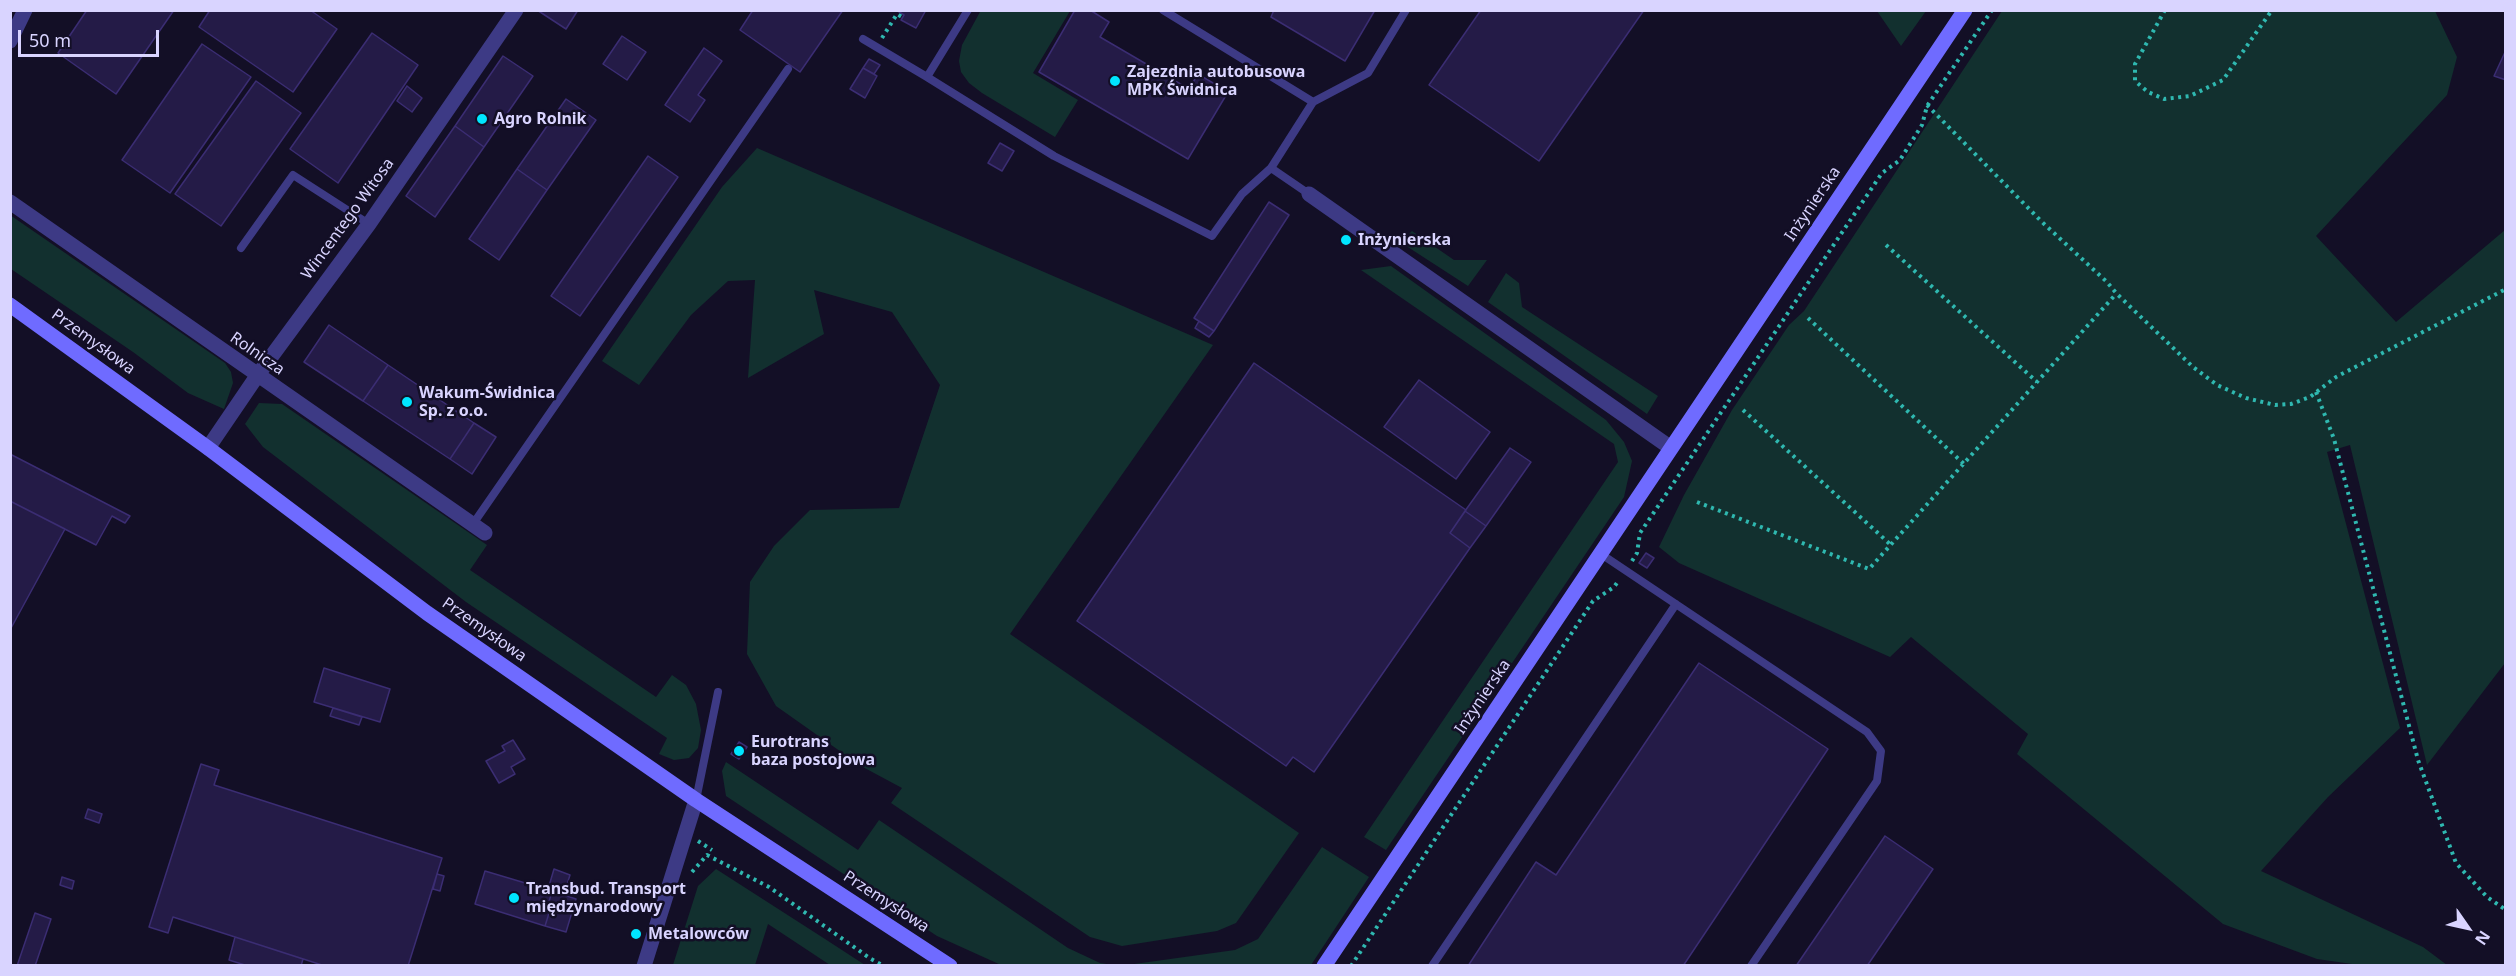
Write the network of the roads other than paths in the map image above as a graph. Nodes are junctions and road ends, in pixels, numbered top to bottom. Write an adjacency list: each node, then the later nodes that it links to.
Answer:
1 (25, 10): 8 (street)
2 (516, 10): 15 (street, Wincentego Witosa)
3 (968, 10): 10 (lane)
4 (1162, 10): 11 (lane)
5 (1406, 10): 11 (lane)
6 (1965, 10): 20 (street, Inżynierska)
7 (863, 39): 10 (lane)
8 (10, 41)
9 (788, 69): 21 (lane)
10 (927, 77): 12 (lane)
11 (1312, 102): 12 (lane)
12 (1271, 168): 13 (lane)
13 (1309, 194): 20 (street)
14 (10, 202): 18 (street, Rolnicza)
15 (369, 224): 16 (lane); 18 (street, Wincentego Witosa)
16 (241, 248)
17 (10, 305): 19 (street, Przemysłowa)
18 (257, 376): 19 (street, Wincentego Witosa); 21 (street, Rolnicza)
19 (208, 448): 25 (street, Przemysłowa)
20 (1671, 448): 22 (street, Inżynierska)
21 (479, 528)
22 (1601, 554): 23 (lane); 28 (street, Inżynierska)
23 (1676, 604): 29 (lane); 30 (lane)
24 (718, 692): 25 (lane)
25 (696, 800): 26 (street); 27 (street, Przemysłowa)
26 (644, 966)
27 (950, 966)
28 (1324, 966)
29 (1432, 966)
30 (1751, 966)

